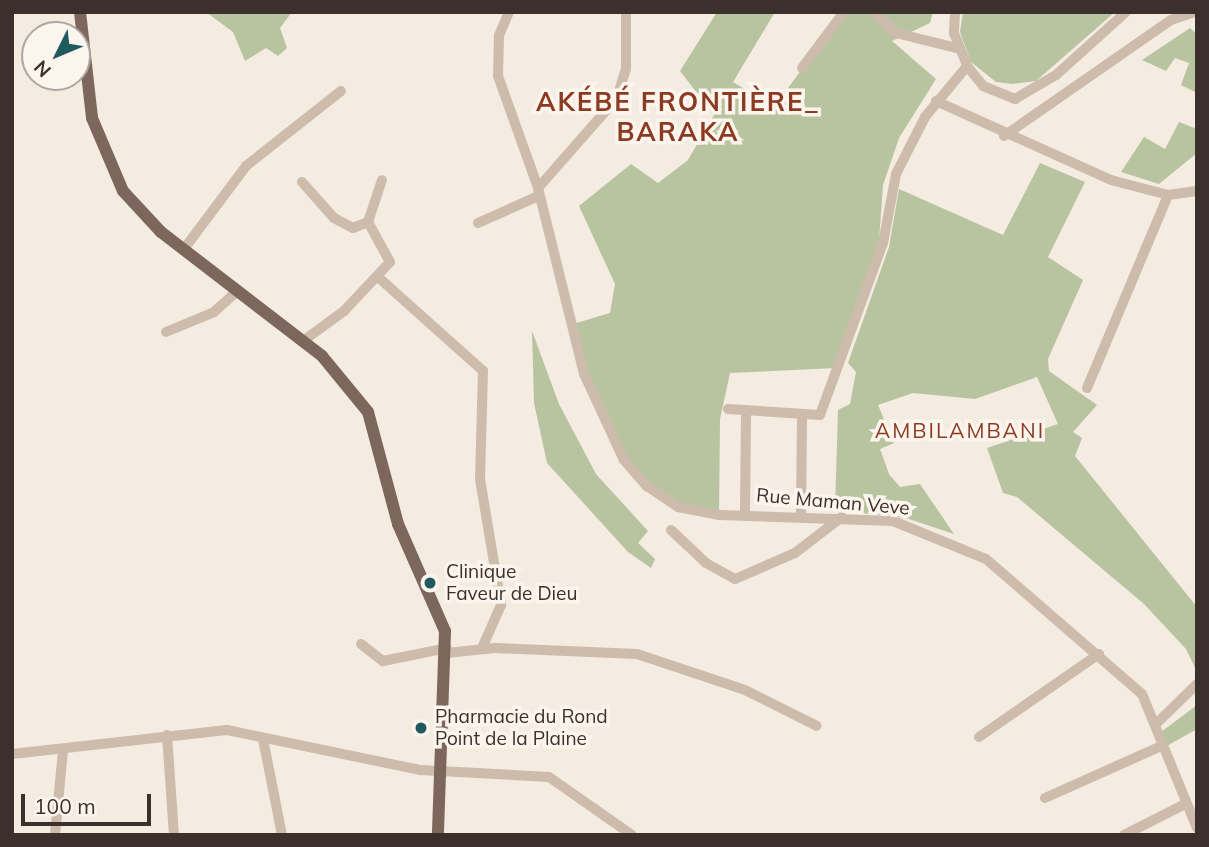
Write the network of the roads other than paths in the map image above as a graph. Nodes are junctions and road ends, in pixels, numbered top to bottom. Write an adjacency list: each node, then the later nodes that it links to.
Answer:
1 (80, 12): 22 (main road)
2 (509, 12): 18 (street, Rue Maman Veve)
3 (626, 12): 18 (street)
4 (844, 12): 11 (street)
5 (874, 12): 9 (street)
6 (955, 12): 9 (street)
7 (1126, 12): 10 (street)
8 (1194, 12): 14 (street)
9 (957, 48): 10 (street)
10 (967, 66): 13 (street)
11 (802, 68)
12 (341, 91): 22 (street)
13 (936, 100): 14 (street); 30 (street)
14 (1004, 136): 19 (street)
15 (382, 180): 20 (street)
16 (302, 182): 20 (street)
17 (1197, 191): 19 (street)
18 (537, 192): 21 (street); 31 (street, Rue Maman Veve)
19 (1168, 195): 27 (street)
20 (368, 222): 23 (street)
21 (478, 223)
22 (184, 249): 24 (main road)
23 (378, 277): 26 (street); 36 (street)
24 (237, 291): 25 (street); 26 (main road)
25 (166, 332)
26 (303, 341): 37 (main road)
27 (1087, 388)
28 (728, 409): 29 (street)
29 (746, 410): 30 (street); 31 (street)
30 (802, 415): 32 (street)
31 (745, 511): 32 (street, Rue Maman Veve)
32 (801, 514): 33 (street, Rue Maman Veve)
33 (842, 517): 34 (street); 38 (street, Rue Maman Veve)
34 (671, 530)
35 (361, 644): 37 (street)
36 (482, 648): 37 (street); 41 (street)
37 (447, 650): 48 (main road)
38 (1099, 654): 40 (street, Rue Maman Veve); 43 (street)
39 (1197, 684): 40 (street)
40 (1157, 723): 45 (street, Rue Maman Veve)
41 (817, 726)
42 (167, 735): 44 (street); 46 (street); 53 (street)
43 (979, 737)
44 (263, 739): 48 (street); 54 (street)
45 (1159, 747): 49 (street); 50 (street, Rue Maman Veve)
46 (63, 751): 47 (street); 52 (street)
47 (12, 754)
48 (437, 771): 55 (main road); 56 (street)
49 (1045, 798)
50 (1185, 804): 51 (street, Rue Maman Veve); 57 (street)
51 (1197, 828)
52 (55, 835)
53 (173, 835)
54 (282, 835)
55 (438, 835)
56 (632, 835)
57 (1124, 835)

